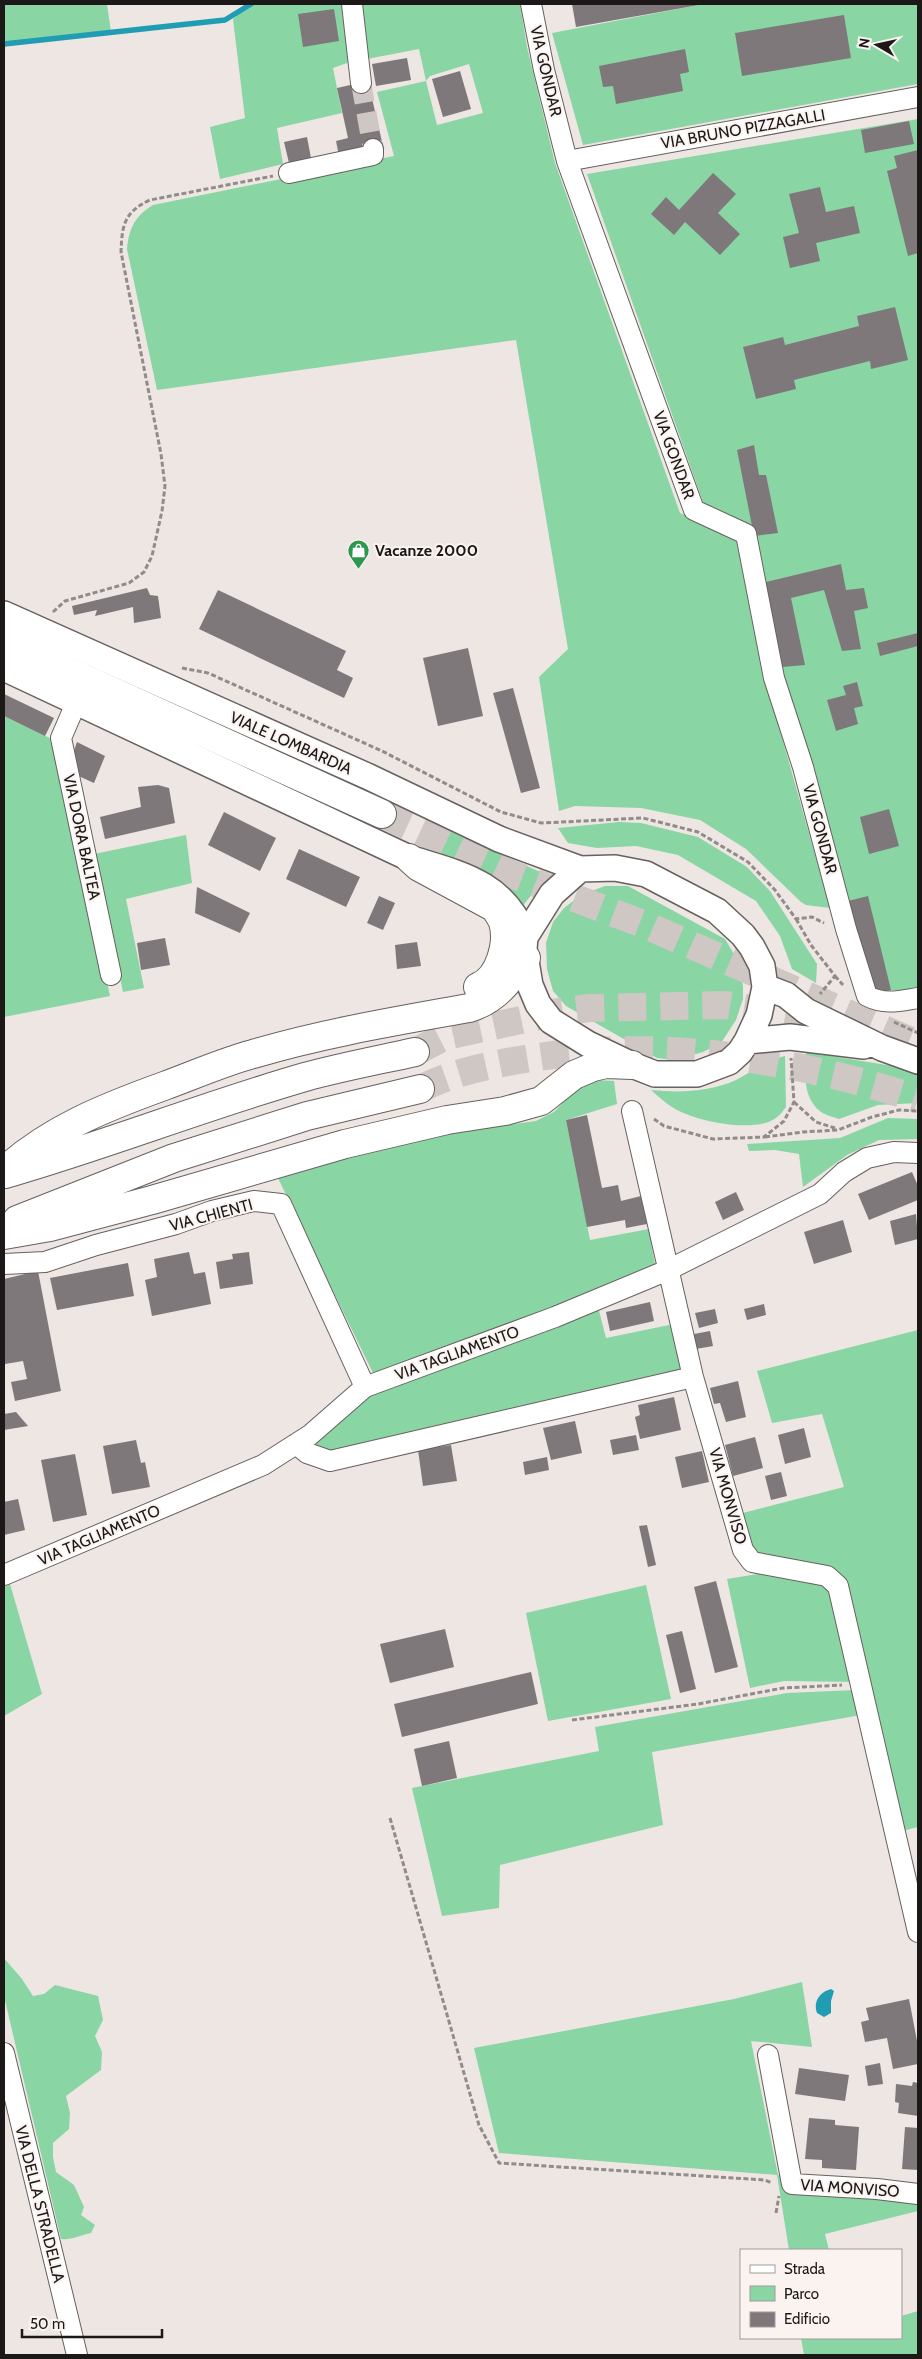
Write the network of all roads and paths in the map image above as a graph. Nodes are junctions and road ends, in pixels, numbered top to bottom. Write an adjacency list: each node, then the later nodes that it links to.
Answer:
1 (352, 4): 3 (street)
2 (531, 4): 6 (street, VIA GONDAR)
3 (361, 82)
4 (918, 97): 6 (street, VIA BRUNO PIZZAGALLI)
5 (372, 148): 7 (street)
6 (567, 161): 17 (street, VIA GONDAR)
7 (289, 173): 9 (path)
8 (4, 614): 9 (main road, VIALE LOMBARDIA)
9 (40, 631): 16 (main road, VIALE LOMBARDIA)
10 (4, 642): 14 (highway)
11 (4, 668): 13 (main road)
12 (180, 668): 17 (path)
13 (77, 701): 15 (main road); 19 (street, VIA DORA BALTEA)
14 (382, 814)
15 (409, 858): 18 (main road); 25 (highway)
16 (580, 869): 18 (main road); 20 (main road)
17 (846, 929): 21 (street, VIA GONDAR)
18 (525, 947): 25 (highway); 27 (main road)
19 (111, 975)
20 (765, 987): 22 (main road); 23 (main road)
21 (918, 998)
22 (747, 1041): 23 (main road); 27 (main road)
23 (882, 1048): 26 (main road)
24 (416, 1052): 35 (highway)
25 (253, 1054): 34 (highway)
26 (918, 1061)
27 (632, 1065): 37 (highway)
28 (420, 1089): 36 (highway)
29 (632, 1111): 32 (path); 39 (street, VIA MONVISO)
30 (918, 1111): 31 (path)
31 (838, 1130): 32 (path); 32 (path)
32 (764, 1138)
33 (918, 1153): 39 (street, VIA TAGLIAMENTO)
34 (4, 1171)
35 (4, 1175)
36 (4, 1225)
37 (4, 1235)
38 (4, 1264): 41 (street, VIA CHIENTI)
39 (668, 1270): 40 (street, VIA MONVISO); 41 (street, VIA TAGLIAMENTO)
40 (693, 1377): 42 (street); 44 (street, VIA MONVISO)
41 (365, 1387): 42 (street, VIA TAGLIAMENTO)
42 (296, 1444): 43 (street, VIA TAGLIAMENTO)
43 (4, 1575)
44 (861, 1686): 45 (path); 47 (street, VIA MONVISO)
45 (572, 1720)
46 (390, 1818): 50 (path)
47 (918, 1932)
48 (4, 2053): 52 (street, VIA DELLA STRADELLA)
49 (768, 2055): 51 (street, VIA MONVISO)
50 (774, 2184)
51 (918, 2194)
52 (77, 2355)

